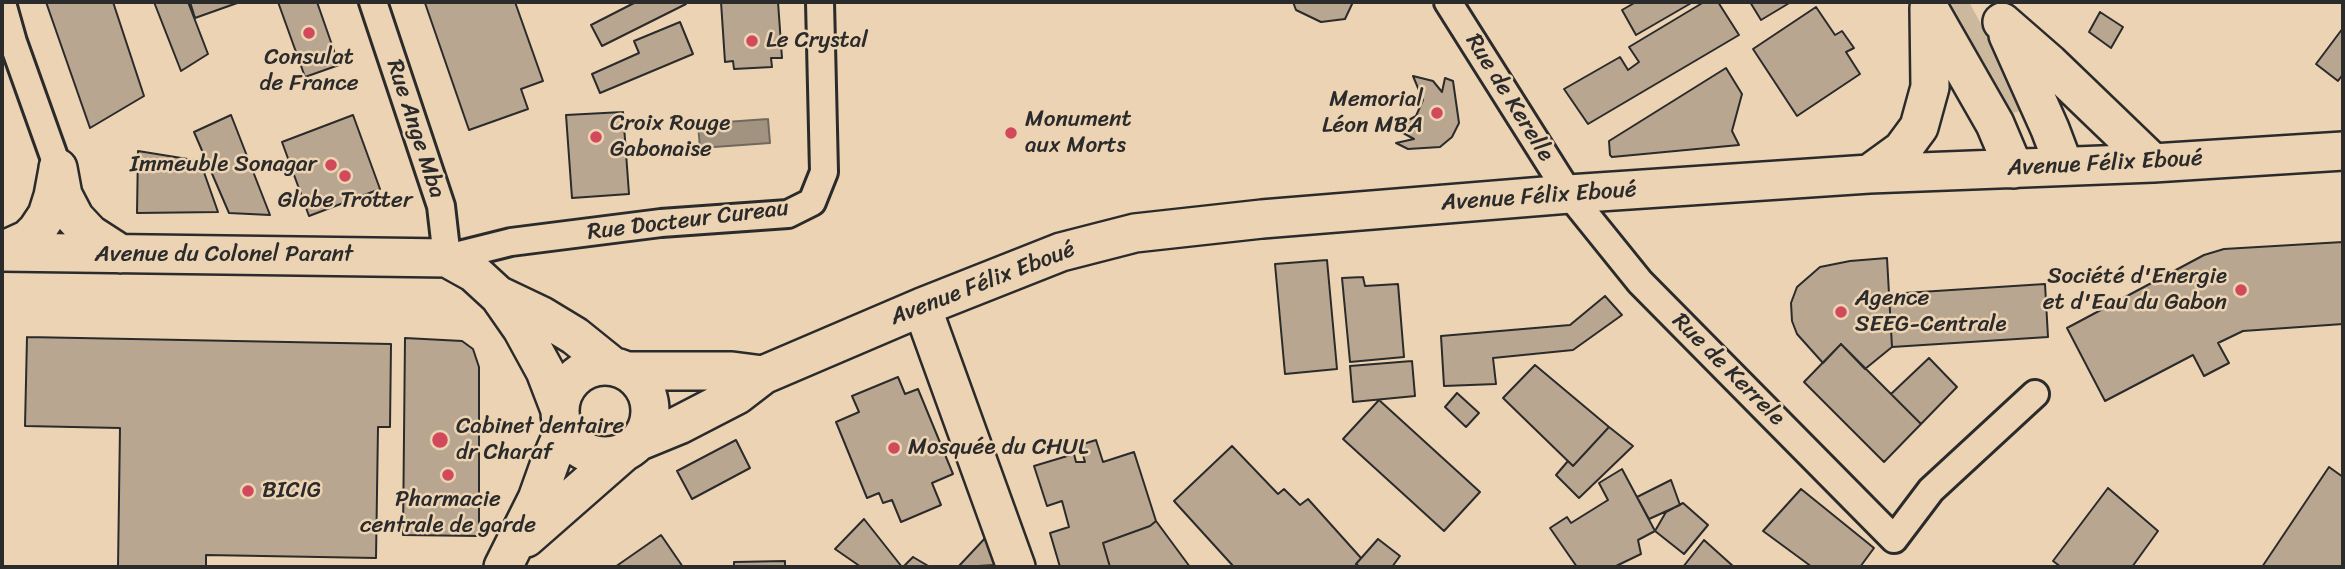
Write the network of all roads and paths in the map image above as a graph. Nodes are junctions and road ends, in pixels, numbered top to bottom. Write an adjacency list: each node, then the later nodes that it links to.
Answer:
1 (373, 2): 16 (street, Rue Ange Mba)
2 (820, 2): 16 (street, Rue Docteur Cureau)
3 (1448, 2): 13 (street, Rue de Kerelle)
4 (2, 3): 10 (street)
5 (1928, 5): 11 (main road); 12 (main road)
6 (1997, 12): 8 (main road); 9 (main road)
7 (2343, 151): 8 (main road, Avenue Félix Eboué)
8 (2153, 163): 9 (main road, Avenue Félix Eboué)
9 (2064, 166): 11 (main road, Avenue Félix Eboué)
10 (58, 167): 14 (main road); 15 (main road)
11 (2014, 169): 12 (main road, Avenue Félix Eboué)
12 (1869, 174): 13 (main road, Avenue Félix Eboué)
13 (1569, 194): 18 (main road, Avenue Félix Eboué); 21 (street, Rue de Kerrele)
14 (2, 251): 15 (main road, Avenue du Colonel Parant)
15 (121, 254): 16 (main road, Avenue du Colonel Parant)
16 (447, 258): 17 (main road)
17 (499, 296): 19 (main road); 22 (main road)
18 (922, 307): 20 (main road, Avenue Félix Eboué); 25 (main road)
19 (619, 368): 20 (main road); 22 (main road); 23 (main road)
20 (763, 376): 23 (main road, Avenue Félix Eboué)
21 (2035, 394)
22 (562, 420): 23 (main road); 24 (main road)
23 (631, 447): 24 (main road)
24 (508, 559)
25 (1016, 567)

